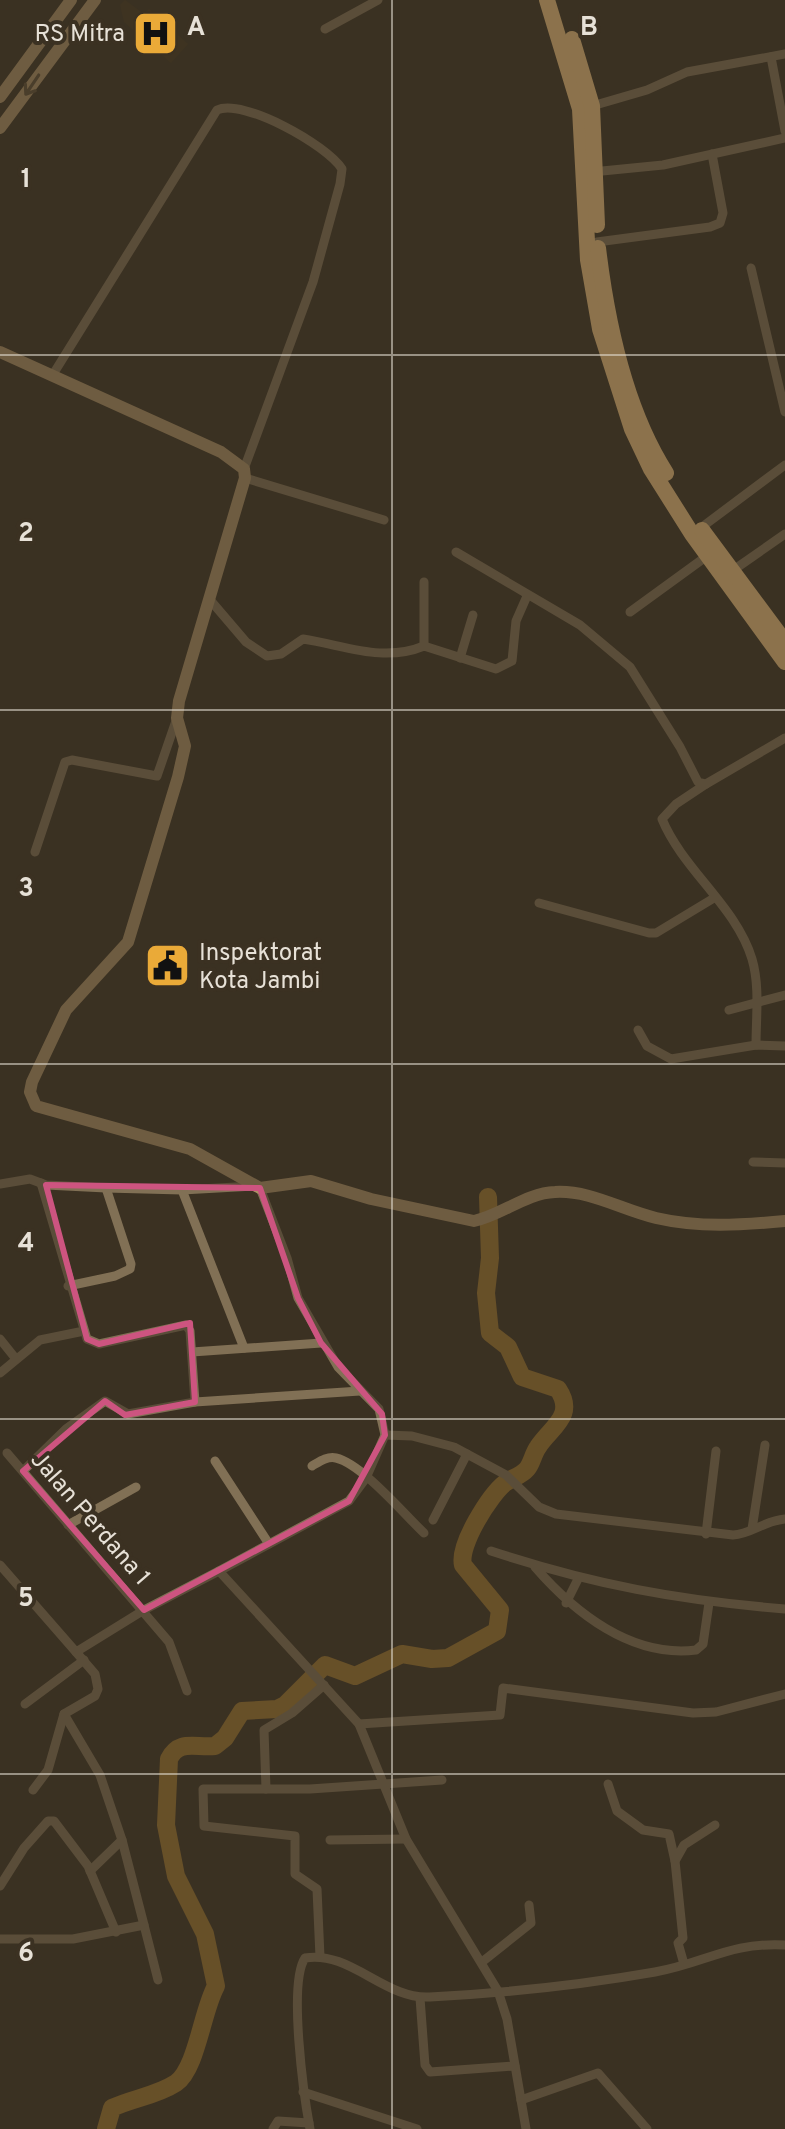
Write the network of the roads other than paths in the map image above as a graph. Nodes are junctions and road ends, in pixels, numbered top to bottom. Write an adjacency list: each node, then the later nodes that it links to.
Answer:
1 (71, 0): 9 (street)
2 (378, 0): 6 (street)
3 (547, 0): 15 (highway)
4 (559, 0): 10 (highway)
5 (89, 2): 11 (street, one-way to 11)
6 (325, 29)
7 (785, 54): 8 (street)
8 (771, 57): 10 (street); 12 (street)
9 (0, 97)
10 (592, 106): 15 (highway)
11 (0, 128)
12 (785, 131)
13 (785, 138): 14 (street)
14 (712, 154): 15 (street); 16 (street)
15 (590, 172): 16 (highway)
16 (595, 253): 26 (highway)
17 (751, 268): 19 (street)
18 (0, 352): 20 (street)
19 (780, 368): 21 (street)
20 (52, 376): 24 (street); 24 (street)
21 (785, 412)
22 (785, 456): 23 (street)
23 (782, 466): 26 (street)
24 (244, 473): 25 (street); 33 (street)
25 (384, 520)
26 (696, 531): 29 (highway); 30 (highway)
27 (785, 534): 30 (street)
28 (456, 552): 32 (street)
29 (707, 556): 34 (street); 39 (highway)
30 (732, 571): 36 (highway)
31 (424, 582): 37 (street)
32 (527, 596): 38 (street); 42 (street)
33 (211, 601): 37 (street); 40 (street)
34 (630, 612)
35 (473, 615): 38 (street)
36 (785, 642)
37 (424, 646): 38 (street)
38 (460, 658)
39 (785, 662)
40 (177, 718): 43 (street); 56 (street)
41 (785, 738): 42 (street)
42 (706, 784): 44 (street)
43 (35, 852)
44 (714, 898): 45 (street); 47 (street)
45 (539, 903)
46 (785, 995): 47 (street)
47 (756, 1003): 48 (street); 50 (street)
48 (729, 1010)
49 (638, 1030): 50 (street)
50 (756, 1045): 51 (street)
51 (785, 1046)
52 (753, 1162): 53 (street)
53 (785, 1163)
54 (41, 1183): 55 (street); 57 (street); 60 (street)
55 (0, 1184)
56 (257, 1187): 58 (street); 59 (street); 63 (street)
57 (106, 1188): 58 (street); 60 (street)
58 (182, 1190): 64 (street)
59 (785, 1221)
60 (68, 1286): 61 (street)
61 (84, 1331): 65 (street); 66 (street)
62 (0, 1339): 66 (street)
63 (321, 1343): 64 (street); 68 (street)
64 (244, 1348): 65 (street)
65 (192, 1352): 69 (street)
66 (16, 1359): 67 (street)
67 (0, 1373)
68 (360, 1391): 69 (street); 70 (street)
69 (195, 1402): 77 (street)
70 (385, 1435): 74 (street); 78 (street)
71 (765, 1445): 83 (street)
72 (716, 1451): 85 (street)
73 (7, 1453): 77 (street, Jalan Perdana 1)
74 (467, 1454): 81 (street); 85 (street)
75 (215, 1461): 86 (street)
76 (312, 1466): 78 (street)
77 (23, 1471): 82 (street, Jalan Perdana 1)
78 (366, 1478): 84 (street); 86 (street)
79 (136, 1487): 82 (street)
80 (785, 1519): 83 (street)
81 (433, 1520)
82 (68, 1525): 95 (street, Jalan Perdana 1)
83 (752, 1529): 85 (street)
84 (424, 1533)
85 (706, 1534)
86 (269, 1544): 90 (street)
87 (491, 1551): 88 (street)
88 (532, 1564): 91 (street); 92 (street)
89 (0, 1565): 96 (street)
90 (219, 1571): 95 (street); 98 (street)
91 (578, 1579): 92 (street); 93 (street)
92 (566, 1603): 93 (street)
93 (709, 1603): 94 (street)
94 (785, 1609)
95 (144, 1610): 96 (street); 99 (street, Jalan Perdana 1)
96 (76, 1652): 97 (street)
97 (84, 1660): 101 (street); 102 (street)
98 (322, 1683): 103 (street); 107 (street)
99 (187, 1691)
100 (785, 1694): 103 (street)
101 (25, 1704)
102 (64, 1714): 108 (street); 111 (street)
103 (359, 1724): 105 (street)
104 (442, 1780): 105 (street)
105 (381, 1782): 107 (street); 110 (street)
106 (608, 1784): 113 (street)
107 (266, 1789): 121 (street)
108 (33, 1790)
109 (715, 1825): 113 (street)
110 (406, 1839): 112 (street); 122 (street)
111 (122, 1840): 114 (street); 117 (street)
112 (330, 1840)
113 (675, 1861): 123 (street)
114 (90, 1871): 115 (street); 118 (street)
115 (0, 1886)
116 (529, 1905): 122 (street)
117 (144, 1925): 118 (street); 124 (street)
118 (116, 1932): 119 (street)
119 (0, 1939)
120 (785, 1945): 123 (street)
121 (320, 1957): 126 (street); 128 (street)
122 (482, 1962): 125 (street)
123 (684, 1964): 125 (street)
124 (158, 1980)
125 (498, 1991): 126 (street); 127 (street)
126 (420, 1998): 127 (street)
127 (515, 2066): 129 (street)
128 (303, 2092): 130 (street); 132 (street)
129 (521, 2100): 133 (street); 134 (street)
130 (309, 2126): 131 (street)
131 (273, 2129)
132 (417, 2129)
133 (526, 2129)
134 (647, 2129)

